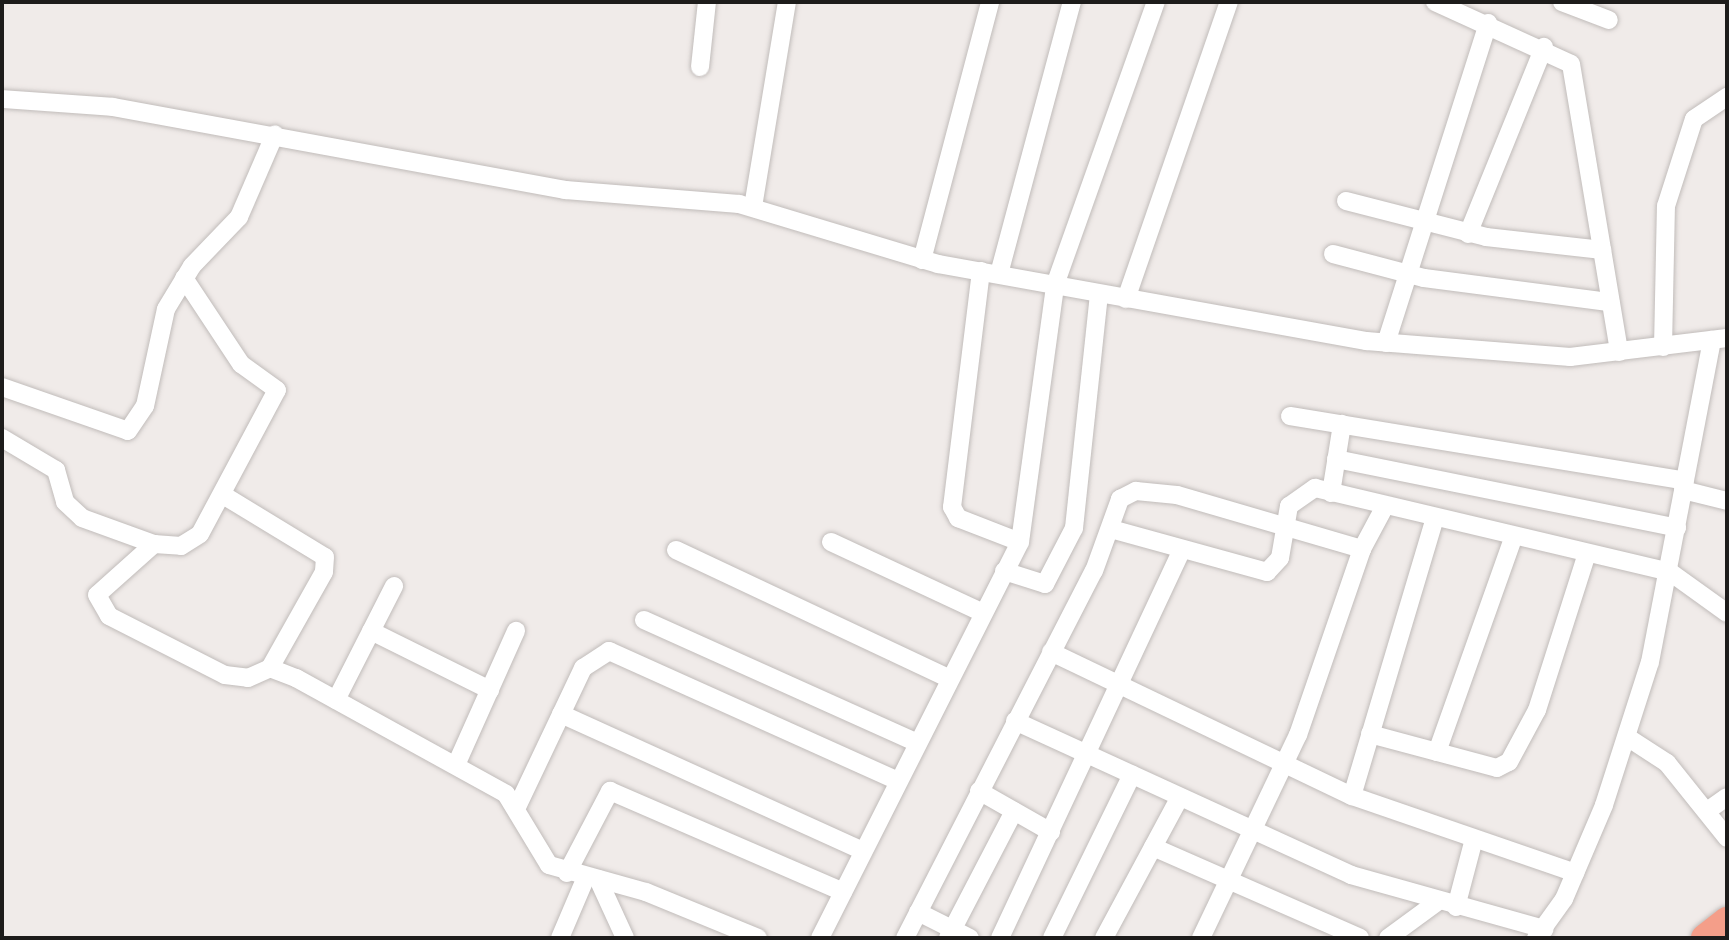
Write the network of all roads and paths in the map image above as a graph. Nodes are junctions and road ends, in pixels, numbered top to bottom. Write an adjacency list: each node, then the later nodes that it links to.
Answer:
1 (707, 2): 13 (street)
2 (787, 2): 18 (street)
3 (990, 2): 23 (street)
4 (1072, 2): 24 (street)
5 (1156, 2): 27 (street)
6 (1229, 2): 29 (street)
7 (1435, 2): 9 (street)
8 (1562, 2): 10 (street)
9 (1469, 9): 11 (street)
10 (1609, 20)
11 (1488, 23): 12 (street); 19 (street)
12 (1544, 47): 20 (street); 21 (street)
13 (700, 67)
14 (1727, 97): 33 (street)
15 (2, 99): 16 (street)
16 (275, 134): 18 (street); 26 (street)
17 (1346, 201): 19 (street)
18 (753, 207): 23 (street)
19 (1420, 222): 20 (street); 25 (street)
20 (1468, 234): 21 (street)
21 (1602, 250): 30 (street)
22 (1333, 254): 25 (street)
23 (922, 260): 24 (street)
24 (990, 273): 27 (street); 51 (street)
25 (1403, 274): 30 (street); 32 (street)
26 (184, 278): 35 (street); 42 (street)
27 (1055, 285): 28 (street); 51 (street)
28 (1099, 294): 29 (street); 57 (street)
29 (1126, 299): 32 (street)
30 (1610, 302): 34 (street)
31 (1720, 339): 33 (street); 40 (street)
32 (1386, 343): 34 (street)
33 (1663, 347): 34 (street)
34 (1619, 352)
35 (2, 387)
36 (1290, 416): 37 (street)
37 (1342, 424): 39 (street); 40 (street)
38 (2, 438): 52 (street)
39 (1336, 459): 41 (street); 47 (street)
40 (1684, 485): 43 (street); 47 (street)
41 (1331, 493): 44 (street); 46 (street)
42 (223, 495): 52 (street); 66 (street)
43 (1727, 501)
44 (1384, 508): 45 (street); 54 (street)
45 (1434, 521): 49 (street); 73 (street)
46 (1286, 523): 48 (street); 53 (street); 54 (street)
47 (1677, 528): 58 (street)
48 (1111, 529): 53 (street); 65 (street)
49 (1513, 539): 56 (street); 76 (street)
50 (831, 542): 60 (street)
51 (1020, 542): 57 (street)
52 (154, 544): 66 (street)
53 (1182, 549): 68 (street)
54 (1362, 549): 78 (street)
55 (676, 550): 67 (street)
56 (1586, 556): 58 (street); 76 (street)
57 (1004, 571): 60 (street)
58 (1670, 572): 61 (street); 74 (street)
59 (394, 586): 63 (street)
60 (983, 613): 67 (street)
61 (1727, 613)
62 (644, 620): 75 (street)
63 (371, 631): 69 (street); 70 (street)
64 (516, 631): 69 (street)
65 (1051, 652): 68 (street); 72 (street)
66 (270, 668): 70 (street)
67 (950, 679): 75 (street)
68 (1124, 686): 77 (street); 78 (street)
69 (490, 690): 79 (street)
70 (336, 700): 79 (street)
71 (561, 714): 81 (street); 86 (street); 94 (street)
72 (1015, 721): 77 (street); 82 (street)
73 (1370, 734): 76 (street); 83 (street)
74 (1627, 737): 88 (street); 95 (street)
75 (918, 743): 81 (street)
76 (1437, 752)
77 (1088, 754): 80 (street); 90 (street)
78 (1284, 762): 83 (street); 89 (street)
79 (456, 765): 86 (street)
80 (1132, 775): 84 (street); 112 (street)
81 (898, 781): 94 (street)
82 (979, 791): 87 (street); 100 (street)
83 (1352, 796): 92 (street)
84 (1180, 797): 89 (street); 93 (street)
85 (1727, 797): 88 (street)
86 (518, 805): 96 (street)
87 (1014, 811): 90 (street); 102 (street)
88 (1707, 811): 91 (street)
89 (1254, 831): 97 (street); 99 (street)
90 (1051, 832): 111 (street)
91 (1727, 838)
92 (1474, 839): 95 (street); 99 (street)
93 (1153, 847): 97 (street); 113 (street)
94 (863, 851): 98 (street)
95 (1575, 873): 103 (street)
96 (584, 876): 98 (street); 105 (street); 106 (street); 107 (street)
97 (1231, 881): 114 (street); 115 (street)
98 (843, 892): 108 (street)
99 (1446, 904): 103 (street); 104 (street)
100 (918, 912): 102 (street); 109 (street)
101 (1727, 921): 116 (highway)
102 (950, 934): 110 (street)
103 (1541, 934)
104 (1393, 937)
105 (560, 938)
106 (625, 938)
107 (758, 938)
108 (820, 938)
109 (905, 938)
110 (970, 938)
111 (1000, 938)
112 (1052, 938)
113 (1104, 938)
114 (1201, 938)
115 (1360, 938)
116 (1705, 938)

